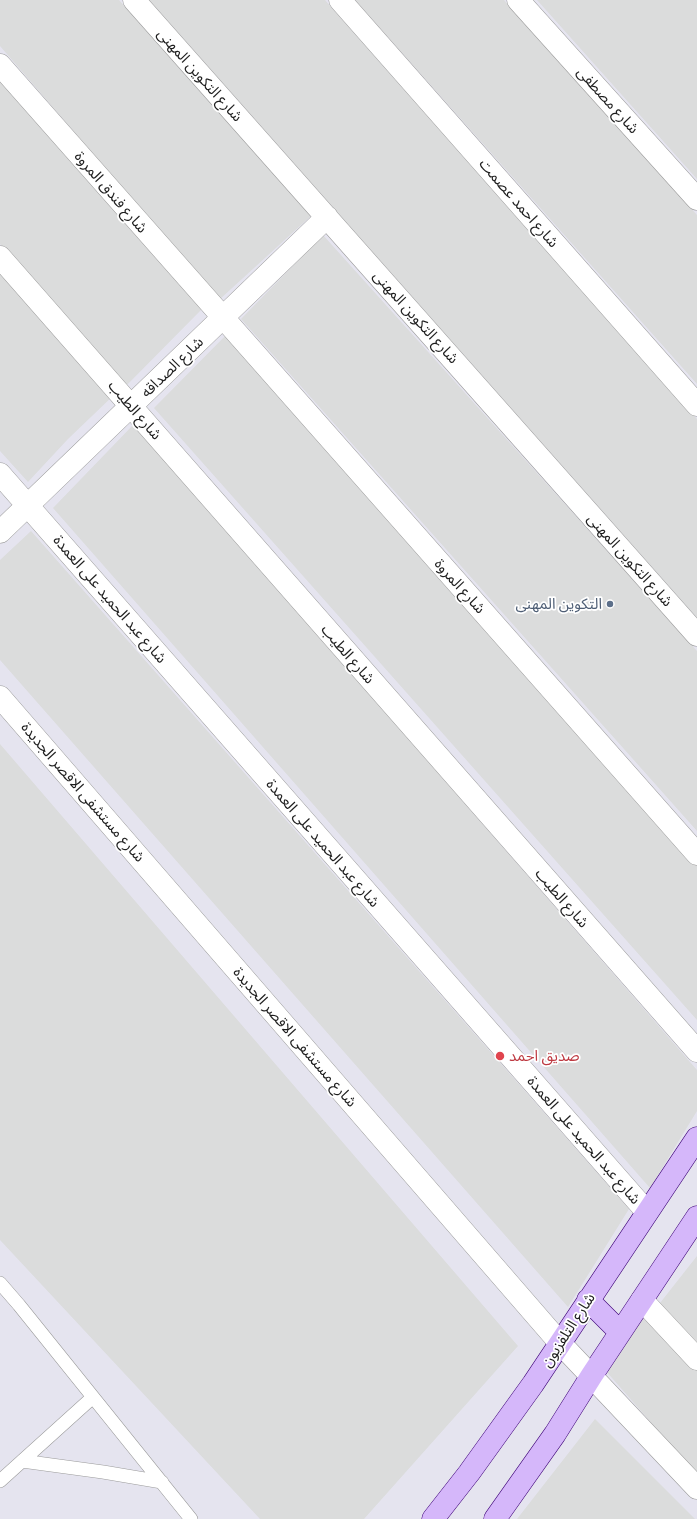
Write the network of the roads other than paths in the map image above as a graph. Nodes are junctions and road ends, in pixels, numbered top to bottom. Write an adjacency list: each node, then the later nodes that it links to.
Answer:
1 (134, 0): 6 (street, شارع التكوين المهنى)
2 (340, 0): 9 (street, شارع احمد عصمت)
3 (518, 0): 5 (street, شارع مصطفى)
4 (0, 65): 8 (street, شارع فندق المروة)
5 (697, 199)
6 (327, 217): 8 (street, شارع الصداقه); 14 (street, شارع التكوين المهنى)
7 (0, 257): 10 (street, شارع الطيب)
8 (223, 318): 10 (street, شارع الصداقه); 16 (street, شارع المروة)
9 (697, 405)
10 (131, 406): 12 (street, شارع الصداقه); 17 (street, شارع الطيب)
11 (0, 474): 12 (street, شارع عبد الحميد على العمدة)
12 (28, 505): 13 (street, شارع الصداقه); 19 (street, شارع عبد الحميد على العمدة)
13 (0, 532)
14 (697, 635)
15 (0, 697): 25 (street, شارع مستشفى الاقصر الجديدة)
16 (697, 854)
17 (697, 1051)
18 (697, 1138): 19 (main road, شارع التلفزيون)
19 (647, 1212): 22 (main road, شارع التلفزيون)
20 (697, 1217): 23 (main road)
21 (0, 1283): 28 (lane)
22 (588, 1300): 24 (main road); 25 (main road, شارع التلفزيون)
23 (642, 1300): 24 (main road); 26 (street)
24 (620, 1332): 27 (main road)
25 (560, 1343): 27 (street, شارع مستشفى الاقصر الجديدة); 34 (main road, شارع التلفزيون)
26 (697, 1359)
27 (592, 1375): 32 (street, شارع مستشفى الاقصر الجديدة); 35 (main road)
28 (93, 1398): 29 (lane); 31 (lane)
29 (22, 1461): 30 (lane); 31 (lane)
30 (0, 1481)
31 (162, 1482): 33 (lane)
32 (697, 1488)
33 (187, 1517)
34 (433, 1519)
35 (495, 1519)

